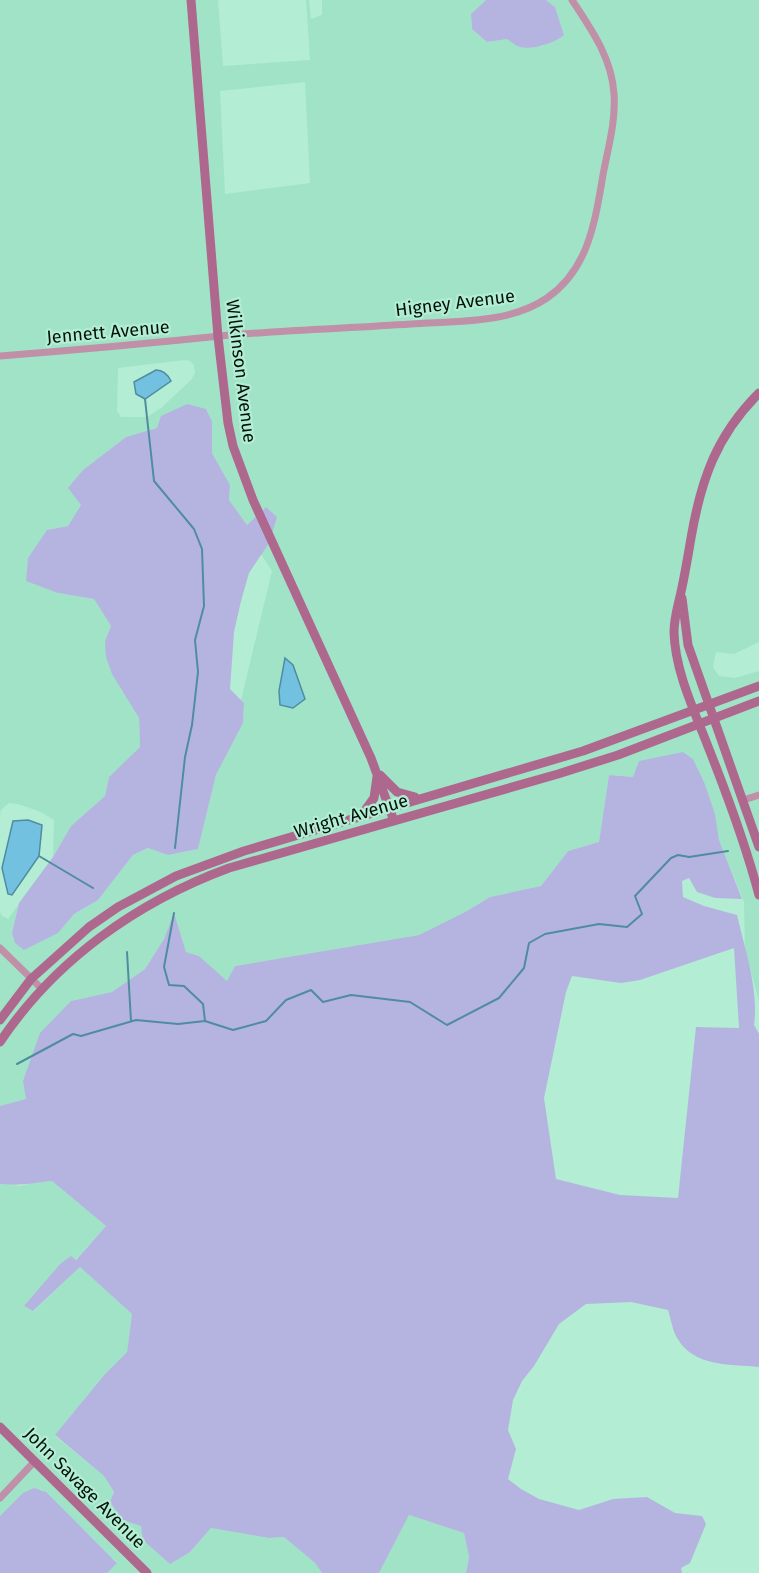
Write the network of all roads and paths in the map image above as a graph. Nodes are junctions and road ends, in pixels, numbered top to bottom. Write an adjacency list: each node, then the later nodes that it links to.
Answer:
1 (191, 0): 3 (main road, Wilkinson Avenue)
2 (572, 0): 3 (street, Higney Avenue)
3 (218, 337): 4 (street, Jennett Avenue); 13 (main road, Wilkinson Avenue)
4 (0, 356)
5 (759, 393): 6 (main road)
6 (681, 593): 9 (main road); 10 (main road)
7 (759, 686): 9 (main road, Wright Avenue)
8 (759, 701): 11 (main road, Wright Avenue)
9 (708, 704): 10 (main road, Wright Avenue); 11 (main road)
10 (694, 709): 12 (main road); 15 (main road, Wright Avenue)
11 (713, 718): 12 (main road, Wright Avenue); 16 (main road)
12 (699, 723): 19 (main road, Wright Avenue); 21 (main road)
13 (376, 772): 15 (main road); 17 (main road, Wilkinson Avenue); 18 (main road)
14 (759, 795): 16 (street)
15 (421, 798): 17 (main road, Wright Avenue)
16 (743, 800): 20 (main road)
17 (390, 807): 18 (main road, Wright Avenue); 19 (main road, Wilkinson Avenue)
18 (361, 816): 23 (main road, Wright Avenue)
19 (394, 821): 24 (main road, Wright Avenue)
20 (759, 847)
21 (759, 895)
22 (0, 948): 23 (street)
23 (31, 979): 24 (street); 25 (main road, Wright Avenue)
24 (41, 988): 26 (main road, Wright Avenue)
25 (0, 1020)
26 (0, 1042)
27 (0, 1427): 28 (main road, John Savage Avenue)
28 (35, 1461): 29 (street); 30 (main road, John Savage Avenue)
29 (0, 1498)
30 (147, 1573)

